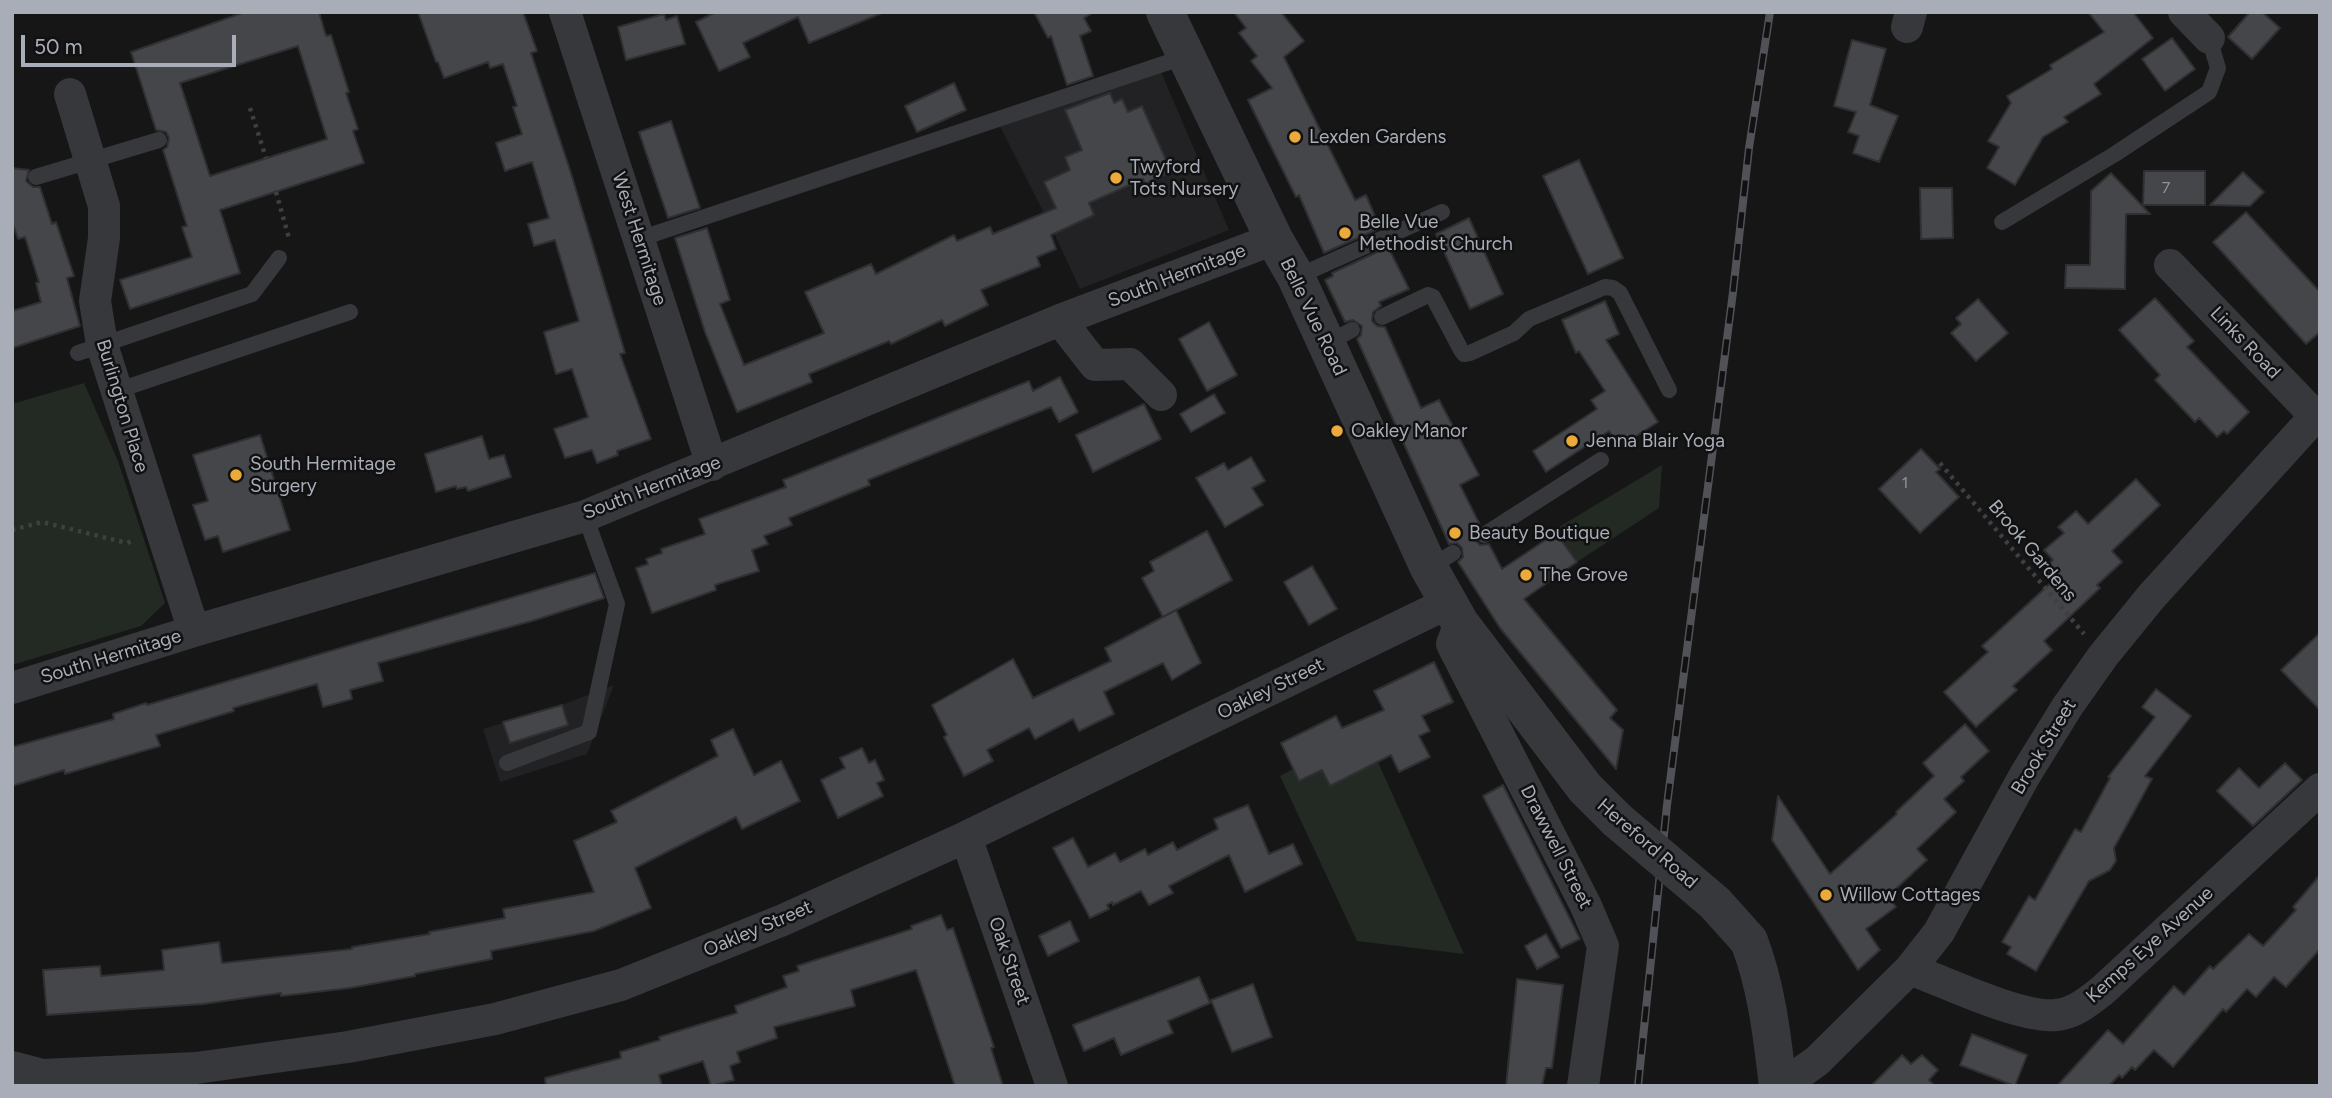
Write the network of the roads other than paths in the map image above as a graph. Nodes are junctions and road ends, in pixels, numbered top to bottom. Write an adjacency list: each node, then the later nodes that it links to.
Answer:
1 (565, 12): 12 (street, West Hermitage)
2 (1165, 12): 5 (street, Belle Vue Road)
3 (2186, 13): 4 (street)
4 (2209, 38): 11 (lane)
5 (1187, 56): 12 (lane); 13 (street, Belle Vue Road)
6 (70, 94): 8 (street, Burlington Place)
7 (159, 140): 8 (lane)
8 (91, 159): 9 (lane); 20 (street, Burlington Place)
9 (36, 177)
10 (1442, 212): 16 (lane)
11 (2002, 222)
12 (639, 239): 26 (street, West Hermitage)
13 (1274, 239): 16 (street, Belle Vue Road); 19 (street, South Hermitage)
14 (279, 258): 20 (lane)
15 (2170, 265): 24 (street, Links Road)
16 (1296, 277): 29 (street, Belle Vue Road)
17 (350, 312): 22 (lane)
18 (1382, 317): 21 (lane)
19 (1060, 320): 23 (street); 26 (street, South Hermitage)
20 (90, 349): 22 (street, Burlington Place)
21 (1669, 390)
22 (116, 391): 30 (street, Burlington Place)
23 (1161, 395)
24 (2318, 416): 35 (street, Brook Street)
25 (1601, 460): 28 (lane)
26 (712, 465): 27 (street, South Hermitage)
27 (585, 516): 30 (street, South Hermitage); 32 (lane)
28 (1484, 535)
29 (1455, 612): 34 (street, Oakley Street); 38 (street, Hereford Road, bridge); 40 (street, Drawwell Street)
30 (194, 631): 31 (street, South Hermitage)
31 (12, 688)
32 (507, 763)
33 (2320, 789): 35 (street, Kemps Eye Avenue)
34 (966, 837): 37 (street, Oakley Street); 39 (street, Oak Street)
35 (1910, 969): 38 (street, Brook Street)
36 (12, 1068): 37 (street, Oakley Street)
37 (197, 1077)
38 (1778, 1084)
39 (1052, 1086)
40 (1583, 1086)

